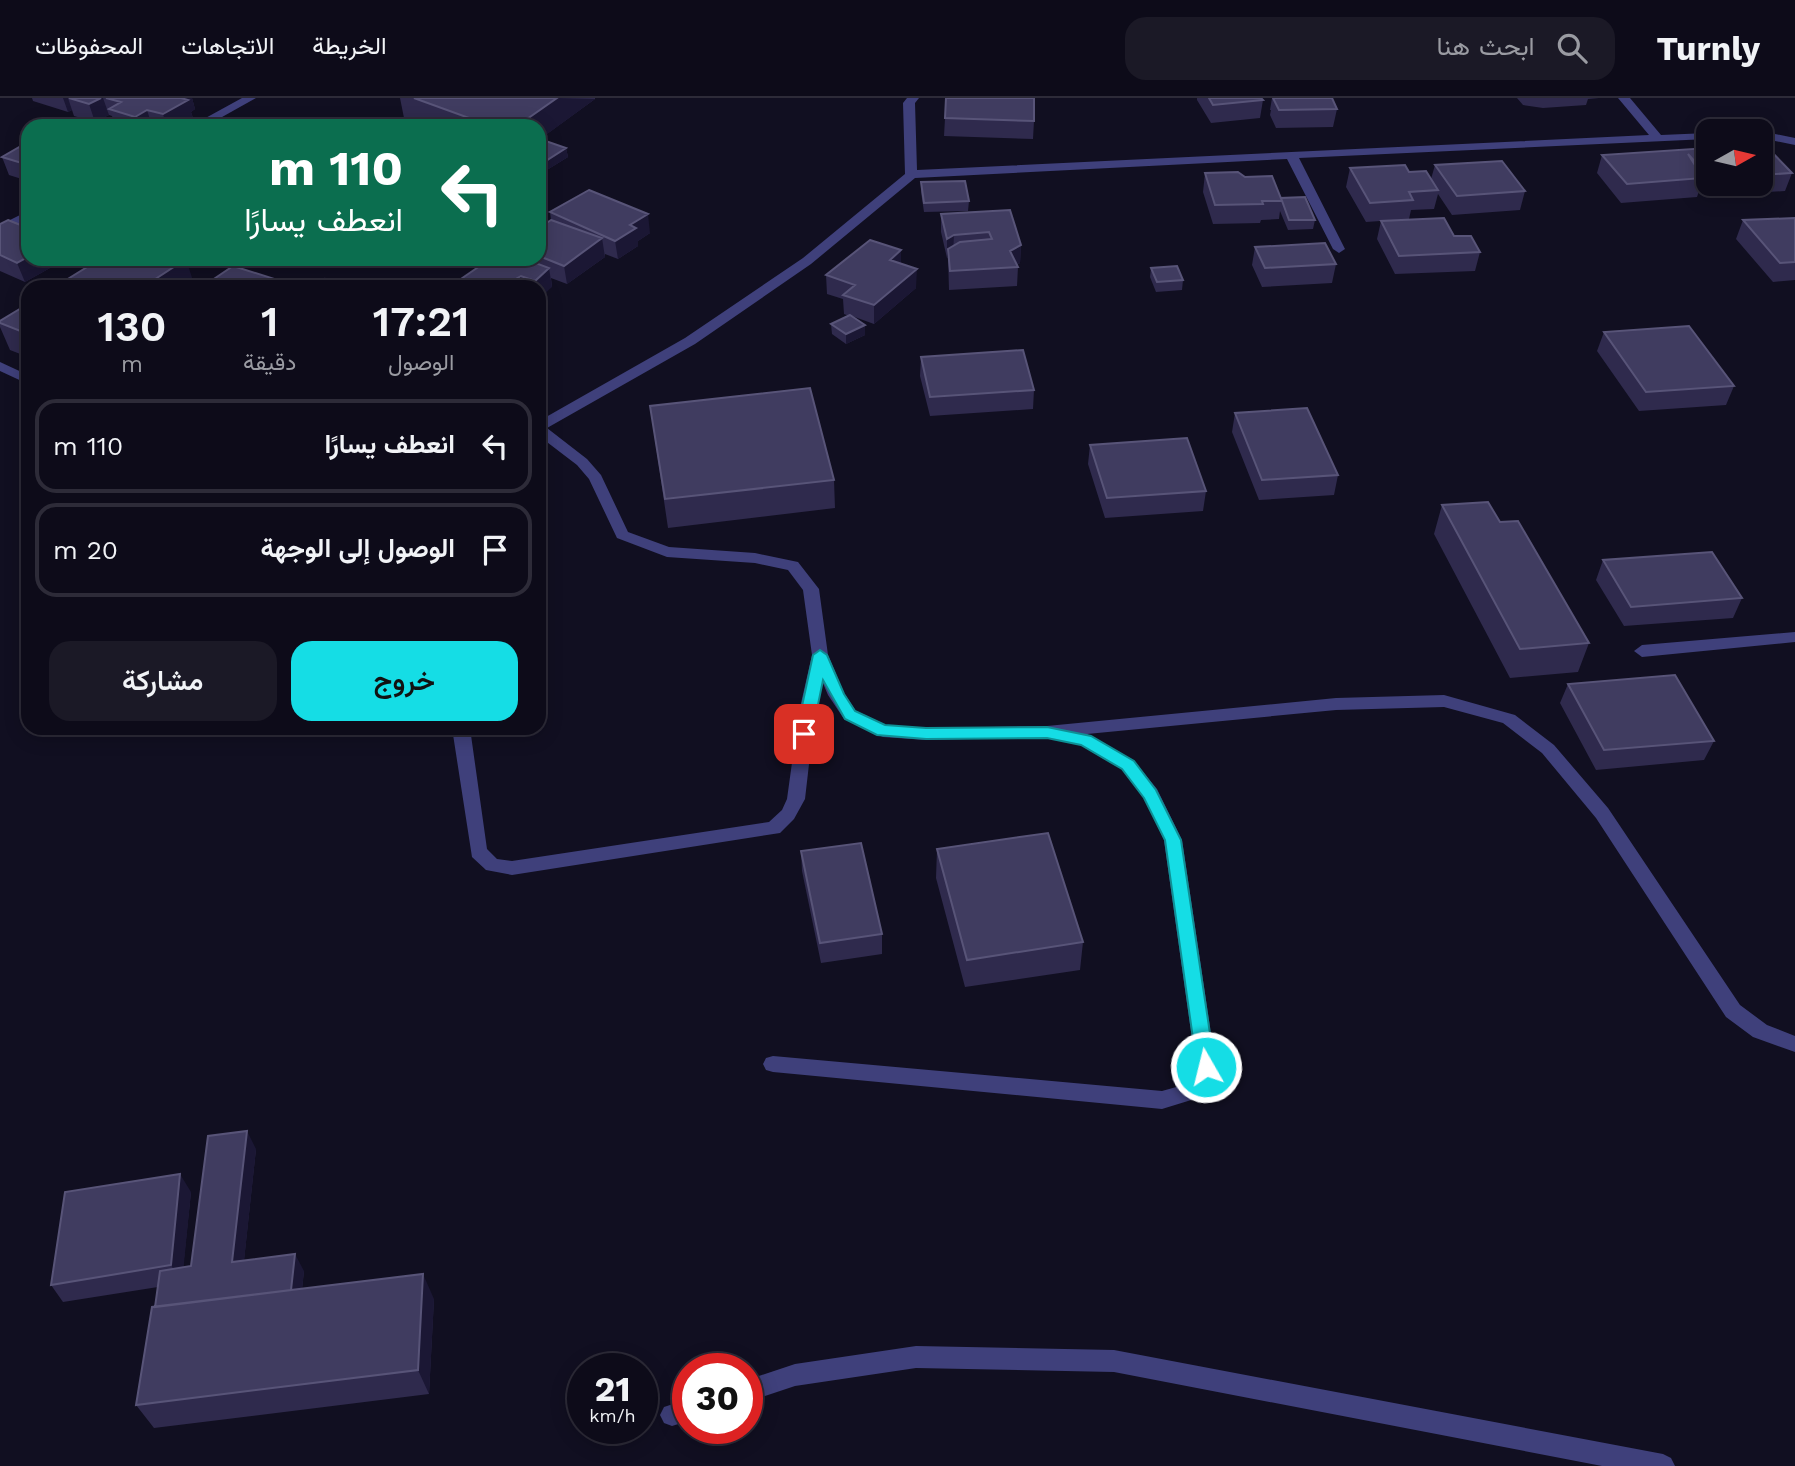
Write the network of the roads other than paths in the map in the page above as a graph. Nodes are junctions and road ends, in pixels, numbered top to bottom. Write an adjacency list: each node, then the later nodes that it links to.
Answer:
1 (250, 98): 4 (street)
2 (913, 98): 10 (street)
3 (1624, 98): 7 (street)
4 (210, 119)
5 (1696, 136): 7 (street)
6 (1773, 136): 8 (street)
7 (1658, 138): 9 (street)
8 (1795, 142)
9 (1292, 157): 10 (street); 13 (street)
10 (911, 175): 16 (street)
11 (21, 219): 12 (street)
12 (0, 230)
13 (1339, 249)
14 (0, 366): 15 (street)
15 (7, 374)
16 (546, 424)
17 (546, 434): 20 (street)
18 (1795, 637): 19 (street)
19 (1642, 651)
20 (820, 655): 21 (street); 22 (street)
21 (1047, 732): 23 (street); 24 (street)
22 (462, 735)
23 (1795, 1045)
24 (773, 1064)
25 (763, 1386): 26 (street)
26 (1663, 1466)

